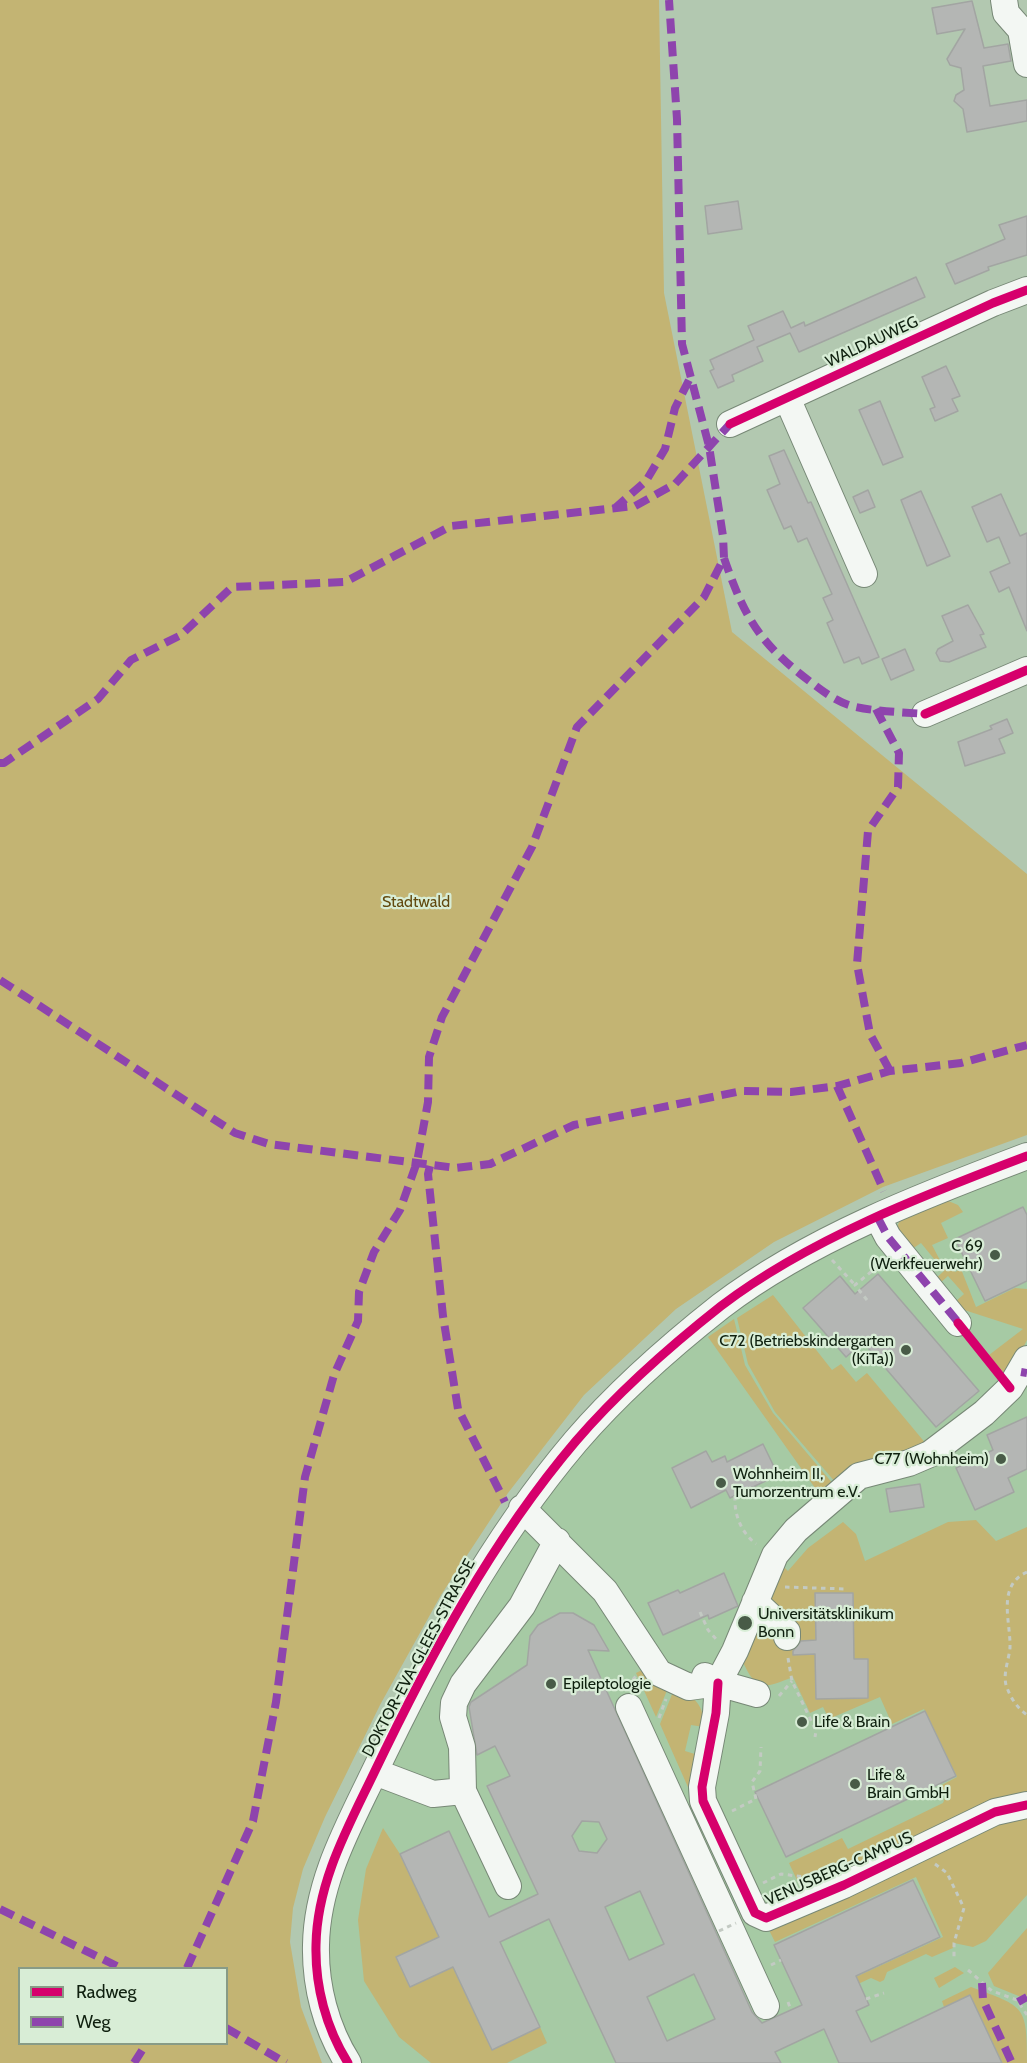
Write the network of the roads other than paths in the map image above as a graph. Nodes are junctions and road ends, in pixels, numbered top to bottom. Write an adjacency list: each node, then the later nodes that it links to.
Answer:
1 (1004, 0): 2 (street)
2 (1027, 64)
3 (1027, 290): 4 (street, WALDAUWEG)
4 (787, 398): 5 (street, WALDAUWEG); 6 (street)
5 (730, 424)
6 (864, 574)
7 (1027, 670): 8 (street)
8 (925, 714)
9 (1027, 1156): 10 (street, DOKTOR-EVA-GLEES-STRASSE)
10 (878, 1218): 11 (street); 13 (street, DOKTOR-EVA-GLEES-STRASSE)
11 (958, 1323)
12 (1027, 1359): 15 (street)
13 (522, 1508): 14 (street); 20 (street, DOKTOR-EVA-GLEES-STRASSE)
14 (557, 1541): 17 (street); 21 (street)
15 (758, 1594): 16 (street); 17 (street)
16 (787, 1642)
17 (718, 1683): 18 (street); 22 (street, VENUSBERG-CAMPUS)
18 (766, 1697)
19 (629, 1707): 24 (street)
20 (375, 1772): 21 (street); 25 (street, DOKTOR-EVA-GLEES-STRASSE)
21 (463, 1791): 23 (street)
22 (1027, 1805)
23 (508, 1886)
24 (766, 2006)
25 (348, 2063)

